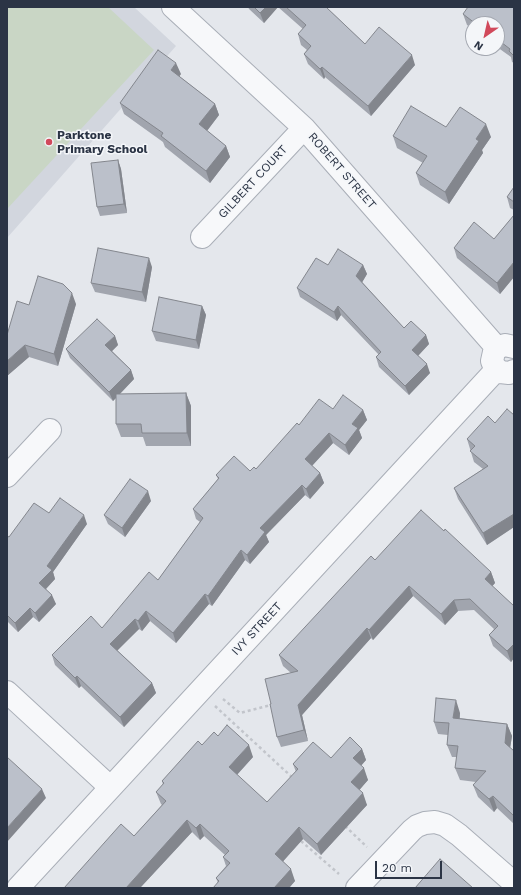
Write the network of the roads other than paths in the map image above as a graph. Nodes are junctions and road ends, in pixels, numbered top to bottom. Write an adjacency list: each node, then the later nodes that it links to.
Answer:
1 (173, 7): 2 (street, ROBERT STREET)
2 (304, 128): 3 (street, GILBERT COURT); 4 (street, ROBERT STREET)
3 (202, 236)
4 (506, 359): 8 (street, IVY STREET)
5 (50, 430): 6 (street)
6 (7, 476)
7 (7, 692): 8 (street)
8 (110, 787): 10 (street, IVY STREET)
9 (514, 883): 11 (street)
10 (18, 888)
11 (357, 888)

